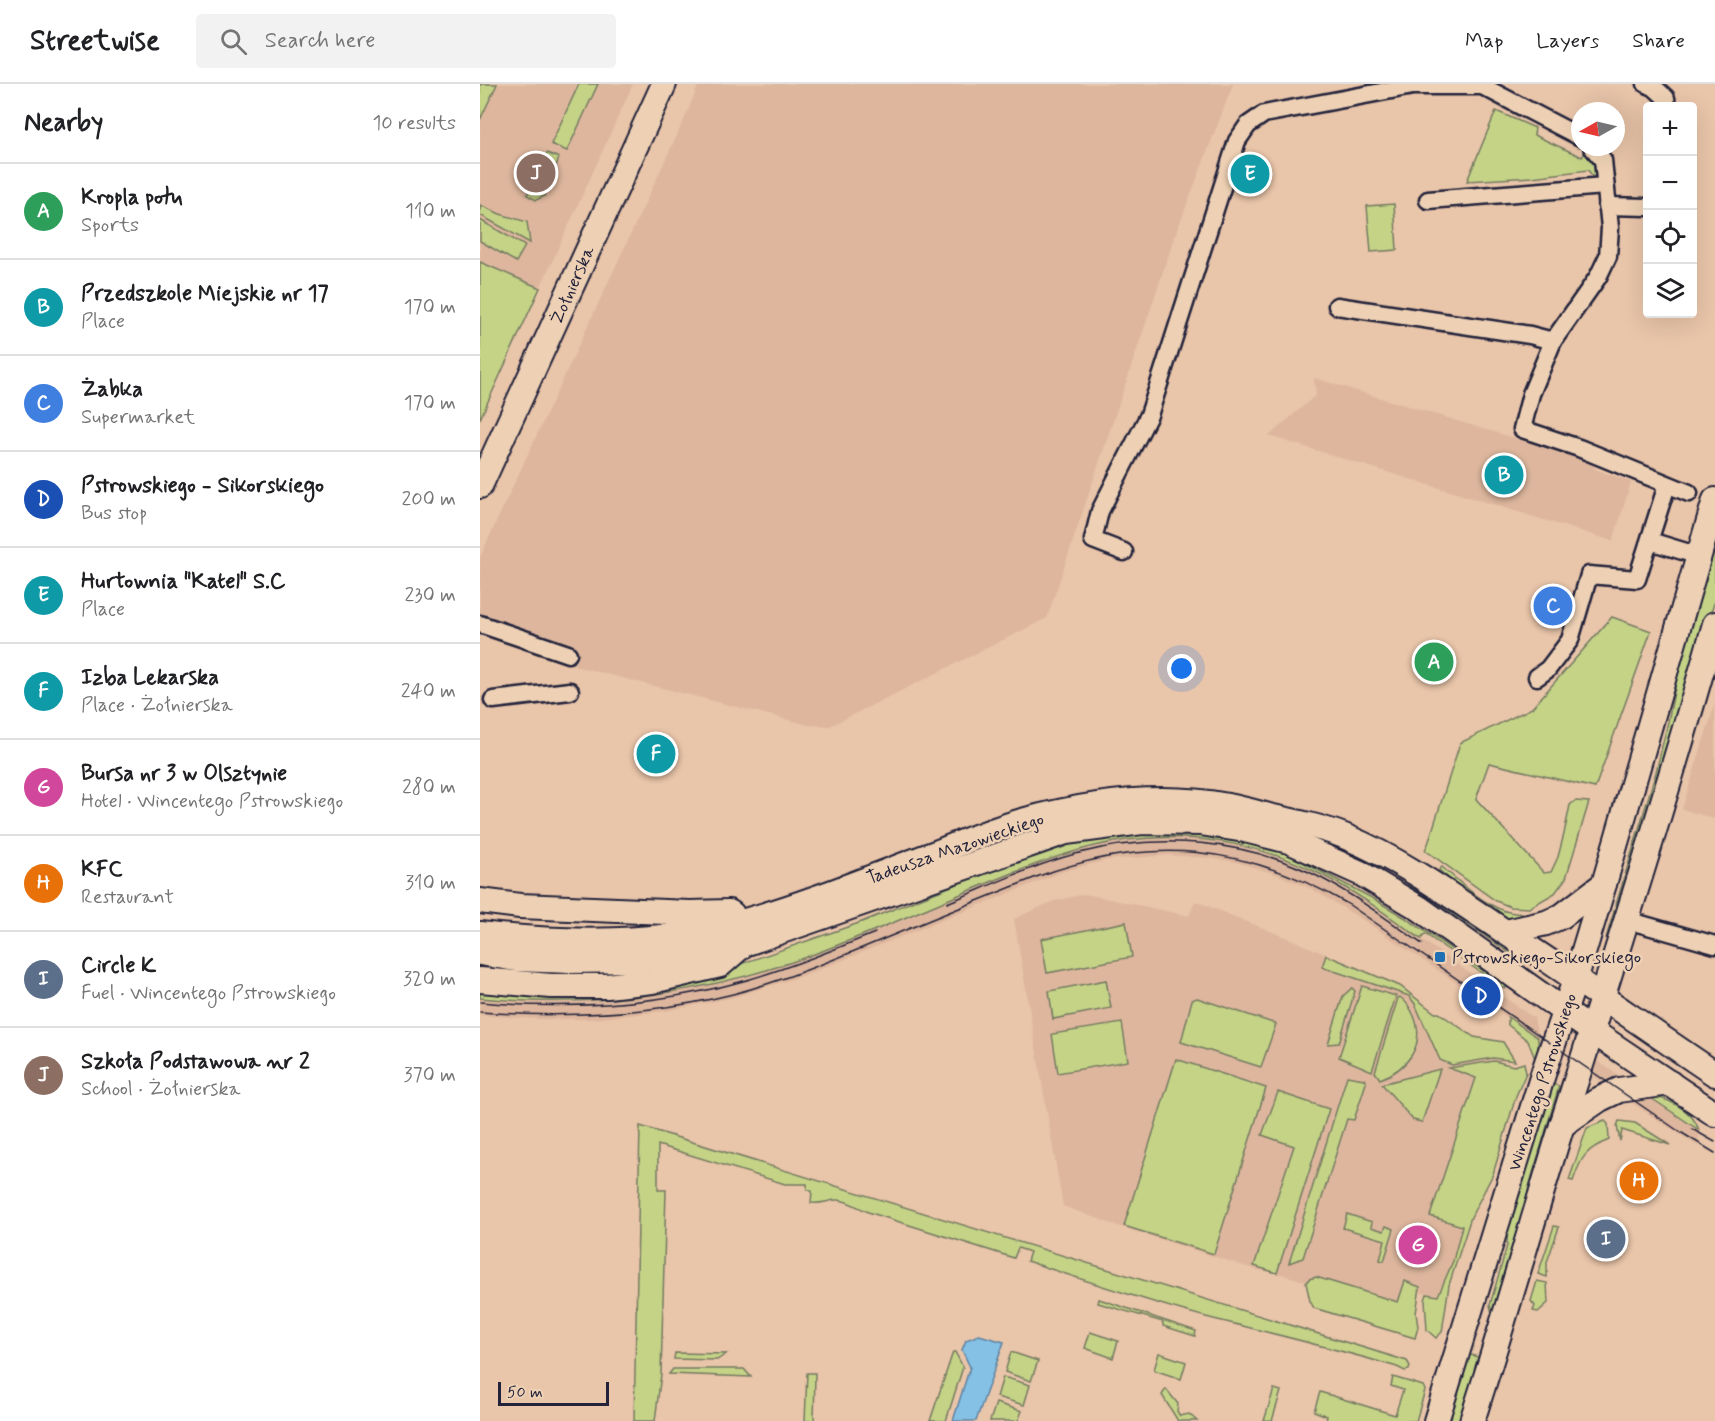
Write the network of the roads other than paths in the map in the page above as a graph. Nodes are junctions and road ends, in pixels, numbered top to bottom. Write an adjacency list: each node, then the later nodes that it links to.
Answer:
1 (664, 84): 14 (street, Żołnierska)
2 (1646, 84): 4 (street)
3 (1482, 85): 5 (street); 18 (street)
4 (1666, 102)
5 (1571, 132)
6 (1600, 156): 7 (street)
7 (1605, 186): 8 (street); 9 (street)
8 (1428, 200)
9 (1607, 206): 10 (street); 12 (street)
10 (1643, 207)
11 (1337, 306): 12 (street)
12 (1553, 341): 13 (street)
13 (1667, 485): 15 (street); 17 (street)
14 (480, 486)
15 (1689, 493)
16 (1715, 500): 19 (street, Wincentego Pstrowskiego)
17 (1650, 541): 19 (street); 23 (street)
18 (1124, 552)
19 (1699, 556): 26 (street, Wincentego Pstrowskiego)
20 (480, 624): 22 (street)
21 (1715, 624): 28 (street, Wincentego Pstrowskiego)
22 (568, 654)
23 (1537, 677)
24 (570, 691): 25 (street)
25 (493, 700)
26 (1604, 884): 29 (street); 34 (street, Wincentego Pstrowskiego)
27 (480, 901): 30 (street)
28 (1627, 920): 32 (street); 36 (street, Wincentego Pstrowskiego)
29 (1506, 932): 30 (street, Tadeusza Mazowieckiego); 34 (street, Tadeusza Mazowieckiego)
30 (744, 933): 31 (street, Tadeusza Mazowieckiego); 33 (street, Tadeusza Mazowieckiego); 35 (street); 37 (street, Tadeusza Mazowieckiego)
31 (480, 934)
32 (1715, 945)
33 (480, 953)
34 (1576, 977): 36 (street, Tadeusza Mazowieckiego); 37 (street, Wincentego Pstrowskiego)
35 (480, 980)
36 (1603, 998): 38 (street, Wincentego Pstrowskiego); 39 (street, Tadeusza Mazowieckiego)
37 (1564, 1012): 38 (street, Tadeusza Mazowieckiego); 43 (street, Wincentego Pstrowskiego)
38 (1592, 1031): 40 (street, Tadeusza Mazowieckiego); 42 (street, Wincentego Pstrowskiego)
39 (1715, 1074)
40 (1670, 1083): 41 (street, Tadeusza Mazowieckiego); 42 (street)
41 (1715, 1114)
42 (1562, 1125): 44 (street, Wincentego Pstrowskiego)
43 (1436, 1421)
44 (1472, 1421)

